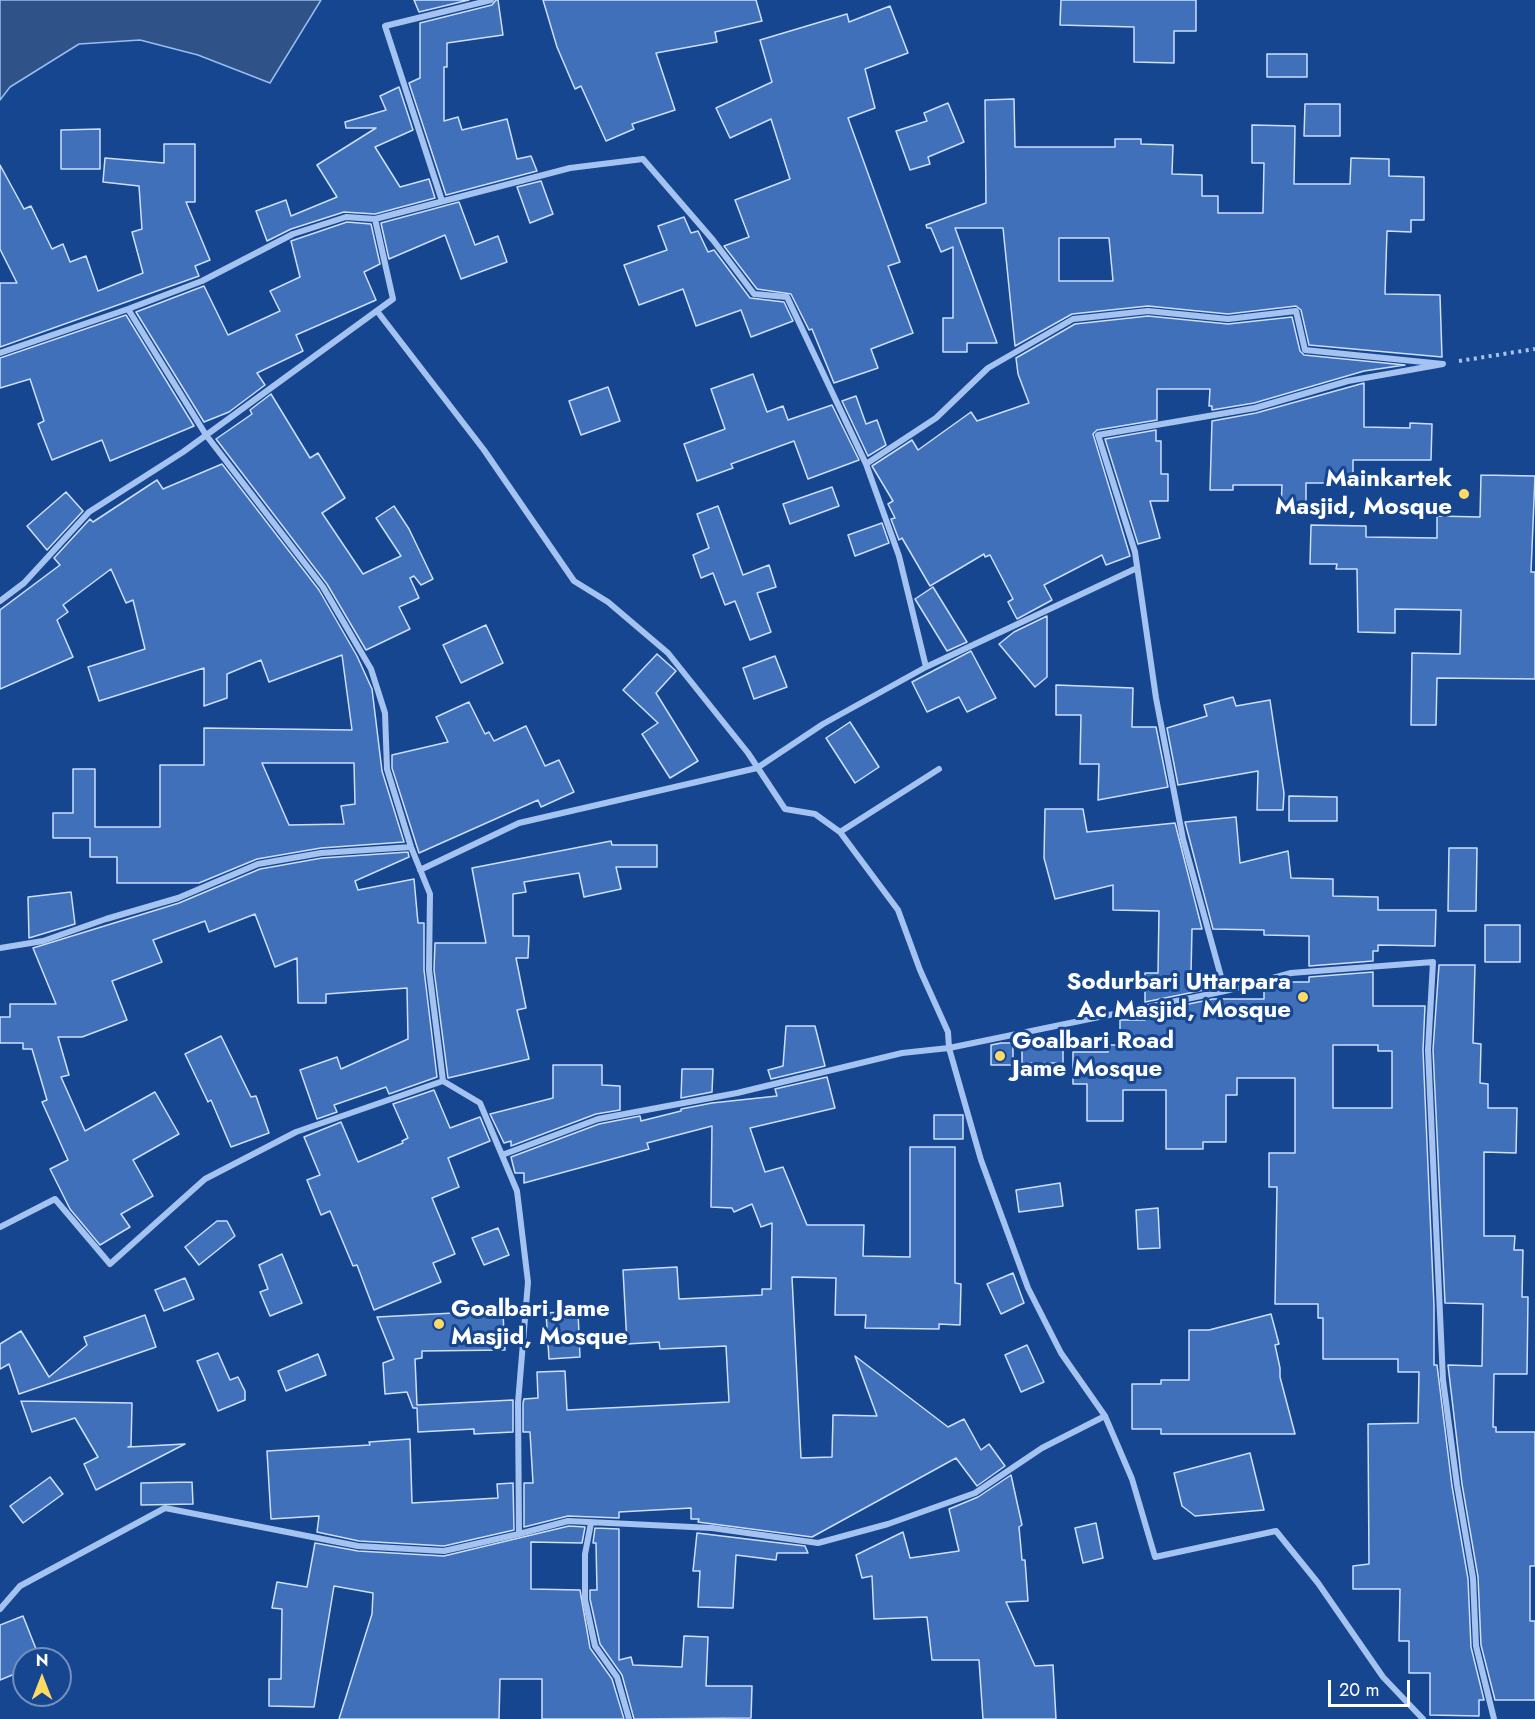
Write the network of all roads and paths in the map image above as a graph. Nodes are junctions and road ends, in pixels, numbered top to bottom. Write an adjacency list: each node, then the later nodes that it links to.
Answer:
1 (491, 0): 2 (street)
2 (442, 201): 3 (street); 10 (street)
3 (375, 219): 4 (street); 5 (street)
4 (128, 309): 7 (street); 9 (street)
5 (377, 310): 9 (street); 14 (street)
6 (1535, 349): 8 (path)
7 (0, 353)
8 (1443, 364): 10 (street); 11 (street)
9 (206, 435): 12 (street); 17 (street)
10 (866, 464): 13 (street)
11 (1137, 568): 13 (street); 20 (street)
12 (0, 601)
13 (926, 667): 14 (street)
14 (757, 768): 16 (street); 18 (street)
15 (939, 770): 16 (street)
16 (840, 832): 21 (street)
17 (411, 847): 18 (street); 19 (street)
18 (420, 870): 22 (street)
19 (0, 948)
20 (1225, 991): 21 (street); 31 (street)
21 (949, 1048): 23 (street); 25 (street)
22 (443, 1081): 23 (street); 24 (street)
23 (502, 1155): 27 (street)
24 (0, 1227)
25 (1105, 1416): 26 (street); 30 (street)
26 (591, 1523): 27 (street); 29 (street)
27 (519, 1534): 28 (street)
28 (0, 1610)
29 (629, 1719)
30 (1423, 1719)
31 (1494, 1719)

